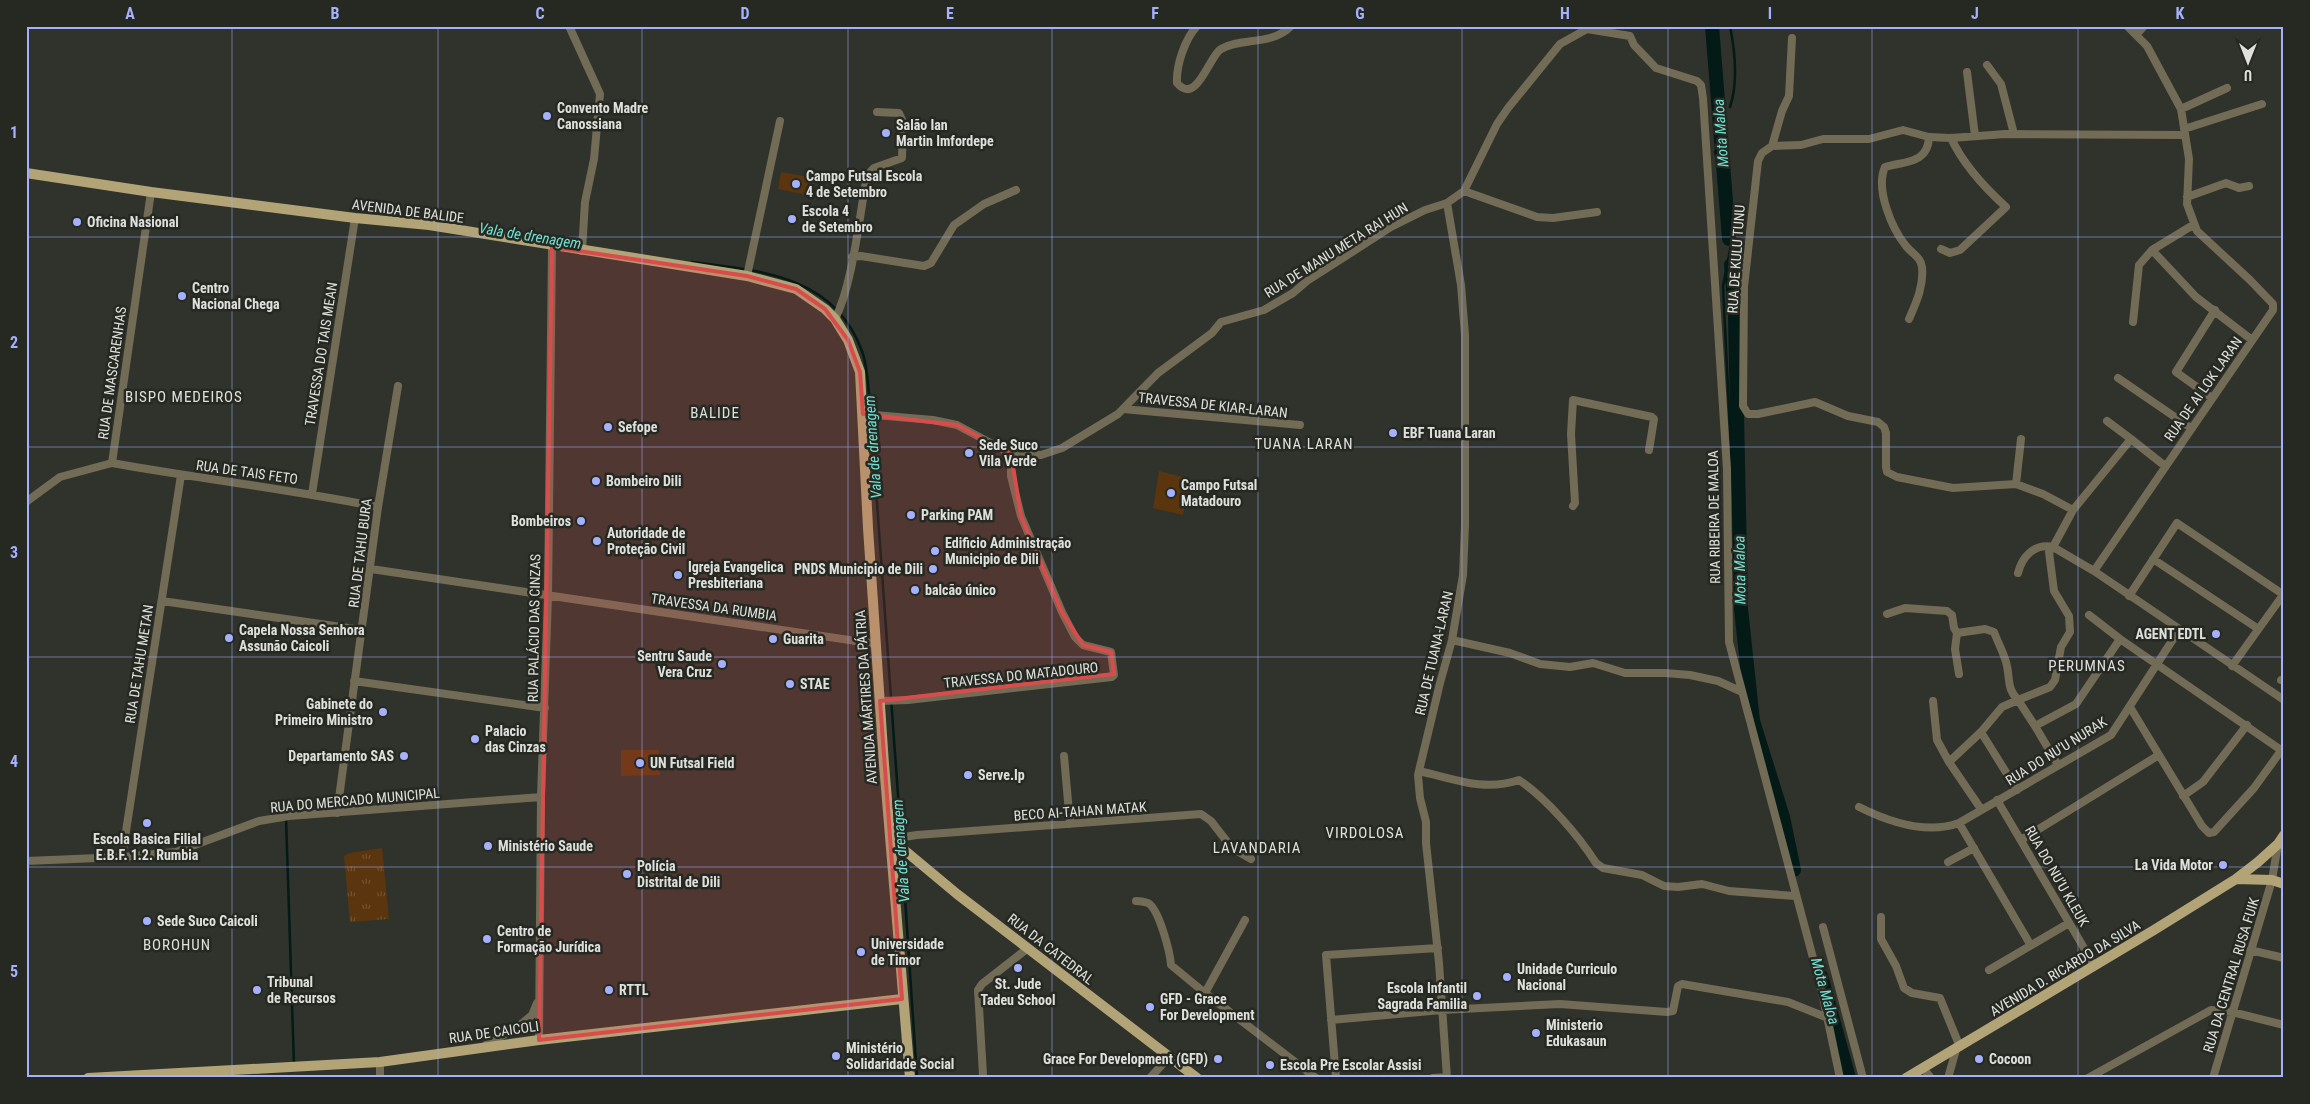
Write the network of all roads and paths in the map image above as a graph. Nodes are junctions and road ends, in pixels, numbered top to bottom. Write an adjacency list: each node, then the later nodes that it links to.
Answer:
1 (569, 26): 33 (street)
2 (1197, 26): 3 (street)
3 (1291, 26)
4 (2127, 26): 7 (street, RUA DE AI LOK LARAN)
5 (2144, 26): 7 (street)
6 (1582, 29): 25 (street, RUA DE MANU META RAI HUN); 86 (street, RUA RIBEIRA DE MALOA)
7 (2136, 35): 13 (street, RUA DE AI LOK LARAN)
8 (1792, 38): 21 (street)
9 (1987, 64): 17 (street)
10 (1967, 72): 18 (street)
11 (2227, 88): 13 (street)
12 (2262, 104): 16 (street)
13 (2181, 109): 16 (street, RUA DE AI LOK LARAN)
14 (877, 112): 36 (street)
15 (780, 121): 37 (street)
16 (2185, 132): 17 (street); 27 (street, RUA DE AI LOK LARAN)
17 (2014, 134): 18 (street)
18 (1975, 136): 20 (street)
19 (1929, 137): 20 (street); 21 (street); 40 (street)
20 (1951, 138): 34 (street)
21 (1772, 146): 58 (street, RUA DE KULU TUNU)
22 (26, 173): 26 (main road, AVENIDA DE BALIDE)
23 (2249, 186): 27 (street)
24 (1016, 190): 36 (street)
25 (1464, 191): 28 (street, RUA DE MANU META RAI HUN); 29 (street)
26 (151, 192): 30 (main road, AVENIDA DE BALIDE); 55 (street, RUA DE MASCARENHAS)
27 (2187, 197): 31 (street, RUA DE AI LOK LARAN)
28 (1447, 203): 46 (street, RUA DE MANU META RAI HUN); 80 (street, RUA DE TUANA-LARAN)
29 (1597, 212)
30 (355, 218): 32 (main road, AVENIDA DE BALIDE); 59 (street, TRAVESSA DO TAIS MEAN)
31 (2194, 226): 35 (street); 42 (street, RUA DE AI LOK LARAN)
32 (552, 246): 33 (main road, AVENIDA DE BALIDE); 70 (street, RUA PALÁCIO DAS CINZAS)
33 (583, 247): 37 (main road, AVENIDA DE BALIDE)
34 (1941, 249)
35 (2152, 250): 38 (street); 41 (street)
36 (852, 257): 39 (street)
37 (747, 276): 39 (main road, AVENIDA DE BALIDE)
38 (2214, 310): 42 (street); 45 (street)
39 (835, 319): 47 (main road, AVENIDA MÁRTIRES DA PÁTRIA)
40 (1909, 319)
41 (2133, 322)
42 (2252, 340): 45 (street, RUA DE AI LOK LARAN)
43 (2118, 378): 50 (street)
44 (398, 386): 62 (street, RUA DE TAHU BURA)
45 (2212, 398): 50 (street, RUA DE AI LOK LARAN)
46 (1123, 409): 49 (street, TRAVESSA DE KIAR-LARAN); 54 (street, RUA DE MANU META RAI HUN)
47 (863, 414): 54 (street, RUA DE MANU META RAI HUN); 81 (main road, AVENIDA MÁRTIRES DA PÁTRIA)
48 (2107, 421): 52 (street)
49 (1300, 426)
50 (2191, 428): 56 (street, RUA DE AI LOK LARAN)
51 (2021, 438): 58 (street)
52 (2131, 439): 56 (street); 63 (street)
53 (1649, 450): 61 (street)
54 (1011, 454): 89 (street, TRAVESSA DO MATADOURO)
55 (112, 463): 57 (street, RUA DE TAIS FETO); 60 (street)
56 (2165, 466): 67 (street, RUA DE AI LOK LARAN)
57 (181, 475): 59 (street, RUA DE TAIS FETO); 72 (street, RUA DE TAHU METAN)
58 (2016, 484): 63 (street, RUA DE KULU TUNU)
59 (312, 494): 62 (street, RUA DE TAIS FETO)
60 (26, 502)
61 (1573, 506)
62 (378, 507): 66 (street, RUA DE TAHU BURA)
63 (2073, 510): 64 (street)
64 (2053, 547): 67 (street); 68 (street); 87 (street)
65 (2153, 559): 69 (street); 71 (street); 75 (street)
66 (371, 569): 70 (street, TRAVESSA DA RUMBIA); 76 (street, RUA DE TAHU BURA)
67 (2094, 571): 71 (street)
68 (2018, 573)
69 (2283, 595): 75 (street)
70 (548, 596): 81 (street, TRAVESSA DA RUMBIA); 92 (street, RUA PALÁCIO DAS CINZAS)
71 (2129, 596): 77 (street)
72 (162, 601): 76 (street); 116 (street, RUA DE TAHU METAN)
73 (1887, 614): 78 (street)
74 (2089, 615): 79 (street)
75 (2257, 628): 83 (street)
76 (362, 630): 85 (street, RUA DE TAHU BURA)
77 (2179, 630): 82 (street, RUA DO NU’U NURAK); 83 (street)
78 (1958, 633): 84 (street); 87 (street)
79 (2120, 638): 82 (street); 94 (street)
80 (1452, 640): 86 (street); 101 (street, RUA DE TUANA-LARAN)
81 (876, 644): 89 (main road, AVENIDA MÁRTIRES DA PÁTRIA)
82 (2158, 664): 91 (street, RUA DO NU’U NURAK); 93 (street)
83 (2232, 666): 88 (street)
84 (1959, 674)
85 (354, 682): 92 (street); 108 (street, RUA DE TAHU BURA)
86 (1740, 691): 123 (street, RUA RIBEIRA DE MALOA)
87 (2018, 700): 94 (street); 95 (street)
88 (2284, 700)
89 (880, 701): 112 (main road, AVENIDA MÁRTIRES DA PÁTRIA)
90 (1933, 701): 99 (street)
91 (2130, 707): 97 (street); 100 (street, RUA DO NU’U NURAK)
92 (545, 708): 104 (street, RUA PALÁCIO DAS CINZAS)
93 (2247, 725): 96 (street); 103 (street)
94 (2035, 726): 100 (street)
95 (1981, 732): 99 (street); 102 (street)
96 (2283, 749): 103 (street)
97 (2159, 755): 103 (street); 113 (street)
98 (1064, 756): 110 (street)
99 (1949, 762): 107 (street)
100 (2058, 766): 102 (street, RUA DO NU’U NURAK)
101 (1419, 771): 123 (street); 131 (street, RUA DE TUANA-LARAN)
102 (2017, 790): 105 (street, RUA DO NU’U NURAK)
103 (2183, 796)
104 (541, 798): 108 (street, RUA DO MERCADO MUNICIPAL); 137 (street, RUA PALÁCIO DAS CINZAS)
105 (1997, 800): 107 (street, RUA DO NU’U NURAK); 113 (street, RUA DO NU’U KLEUK)
106 (1859, 807): 109 (street)
107 (1981, 809): 109 (street, RUA DO NU’U NURAK)
108 (337, 813): 116 (street, RUA DO MERCADO MUNICIPAL)
109 (1959, 823): 115 (street)
110 (1070, 824): 112 (street, BECO AI-TAHAN MATAK); 117 (street, BECO AI-TAHAN MATAK)
111 (2284, 835): 114 (main road, AVENIDA D. RICARDO DA SILVA)
112 (891, 839): 130 (main road, RUA DA CATEDRAL); 138 (main road, AVENIDA MÁRTIRES DA PÁTRIA)
113 (2021, 840): 127 (street, RUA DO NU’U KLEUK)
114 (2278, 844): 120 (main road, AVENIDA D. RICARDO DA SILVA); 121 (street, RUA DA CENTRAL RUSA FUIK)
115 (1974, 848): 119 (street); 129 (street)
116 (122, 857): 118 (street, RUA DO MERCADO MUNICIPAL)
117 (1252, 859)
118 (26, 861)
119 (1948, 862)
120 (2236, 879): 121 (main road); 134 (main road, AVENIDA D. RICARDO DA SILVA)
121 (2272, 880): 122 (main road); 132 (street, RUA DA CENTRAL RUSA FUIK)
122 (2284, 884)
123 (1796, 896): 141 (street, RUA RIBEIRA DE MALOA)
124 (1136, 900): 136 (street)
125 (1881, 917): 146 (street)
126 (1245, 920): 136 (street)
127 (2069, 923): 129 (street); 134 (street, RUA DO NU’U KLEUK)
128 (1823, 927): 161 (street)
129 (2030, 944): 135 (street)
130 (1028, 948): 147 (main road, RUA DA CATEDRAL); 150 (street)
131 (1438, 948): 139 (street, RUA DE TUANA-LARAN); 142 (street)
132 (2250, 950): 133 (street); 140 (street, RUA DA CENTRAL RUSA FUIK)
133 (2284, 958)
134 (2094, 965): 146 (main road, AVENIDA D. RICARDO DA SILVA)
135 (1990, 970)
136 (1205, 993): 157 (street)
137 (538, 999): 144 (street, RUA PALÁCIO DAS CINZAS); 145 (street)
138 (902, 999): 144 (main road, RUA DE CAICOLI); 154 (main road, AVENIDA MÁRTIRES DA PÁTRIA)
139 (1442, 1010): 141 (street); 142 (street); 151 (street, RUA DE TUANA-LARAN)
140 (2232, 1012): 143 (street); 165 (street); 166 (street, RUA DA CENTRAL RUSA FUIK)
141 (1828, 1018): 160 (street, RUA RIBEIRA DE MALOA)
142 (1331, 1020): 158 (street)
143 (2284, 1025)
144 (539, 1040): 145 (main road, RUA DE CAICOLI)
145 (479, 1048): 148 (main road, RUA DE CAICOLI)
146 (1958, 1048): 149 (main road, AVENIDA D. RICARDO DA SILVA); 164 (street)
147 (1169, 1057): 155 (street); 156 (main road, RUA DA CATEDRAL)
148 (380, 1062): 152 (main road, RUA DE CAICOLI); 153 (street)
149 (1923, 1068): 162 (main road, AVENIDA D. RICARDO DA SILVA); 163 (street)
150 (983, 1075)
151 (1447, 1077): 159 (street)
152 (88, 1078)
153 (380, 1078)
154 (910, 1078)
155 (1150, 1078)
156 (1197, 1078)
157 (1316, 1078)
158 (1336, 1078)
159 (1433, 1078)
160 (1840, 1078)
161 (1863, 1078)
162 (1906, 1078)
163 (1931, 1078)
164 (1948, 1078)
165 (2088, 1078)
166 (2213, 1078)

